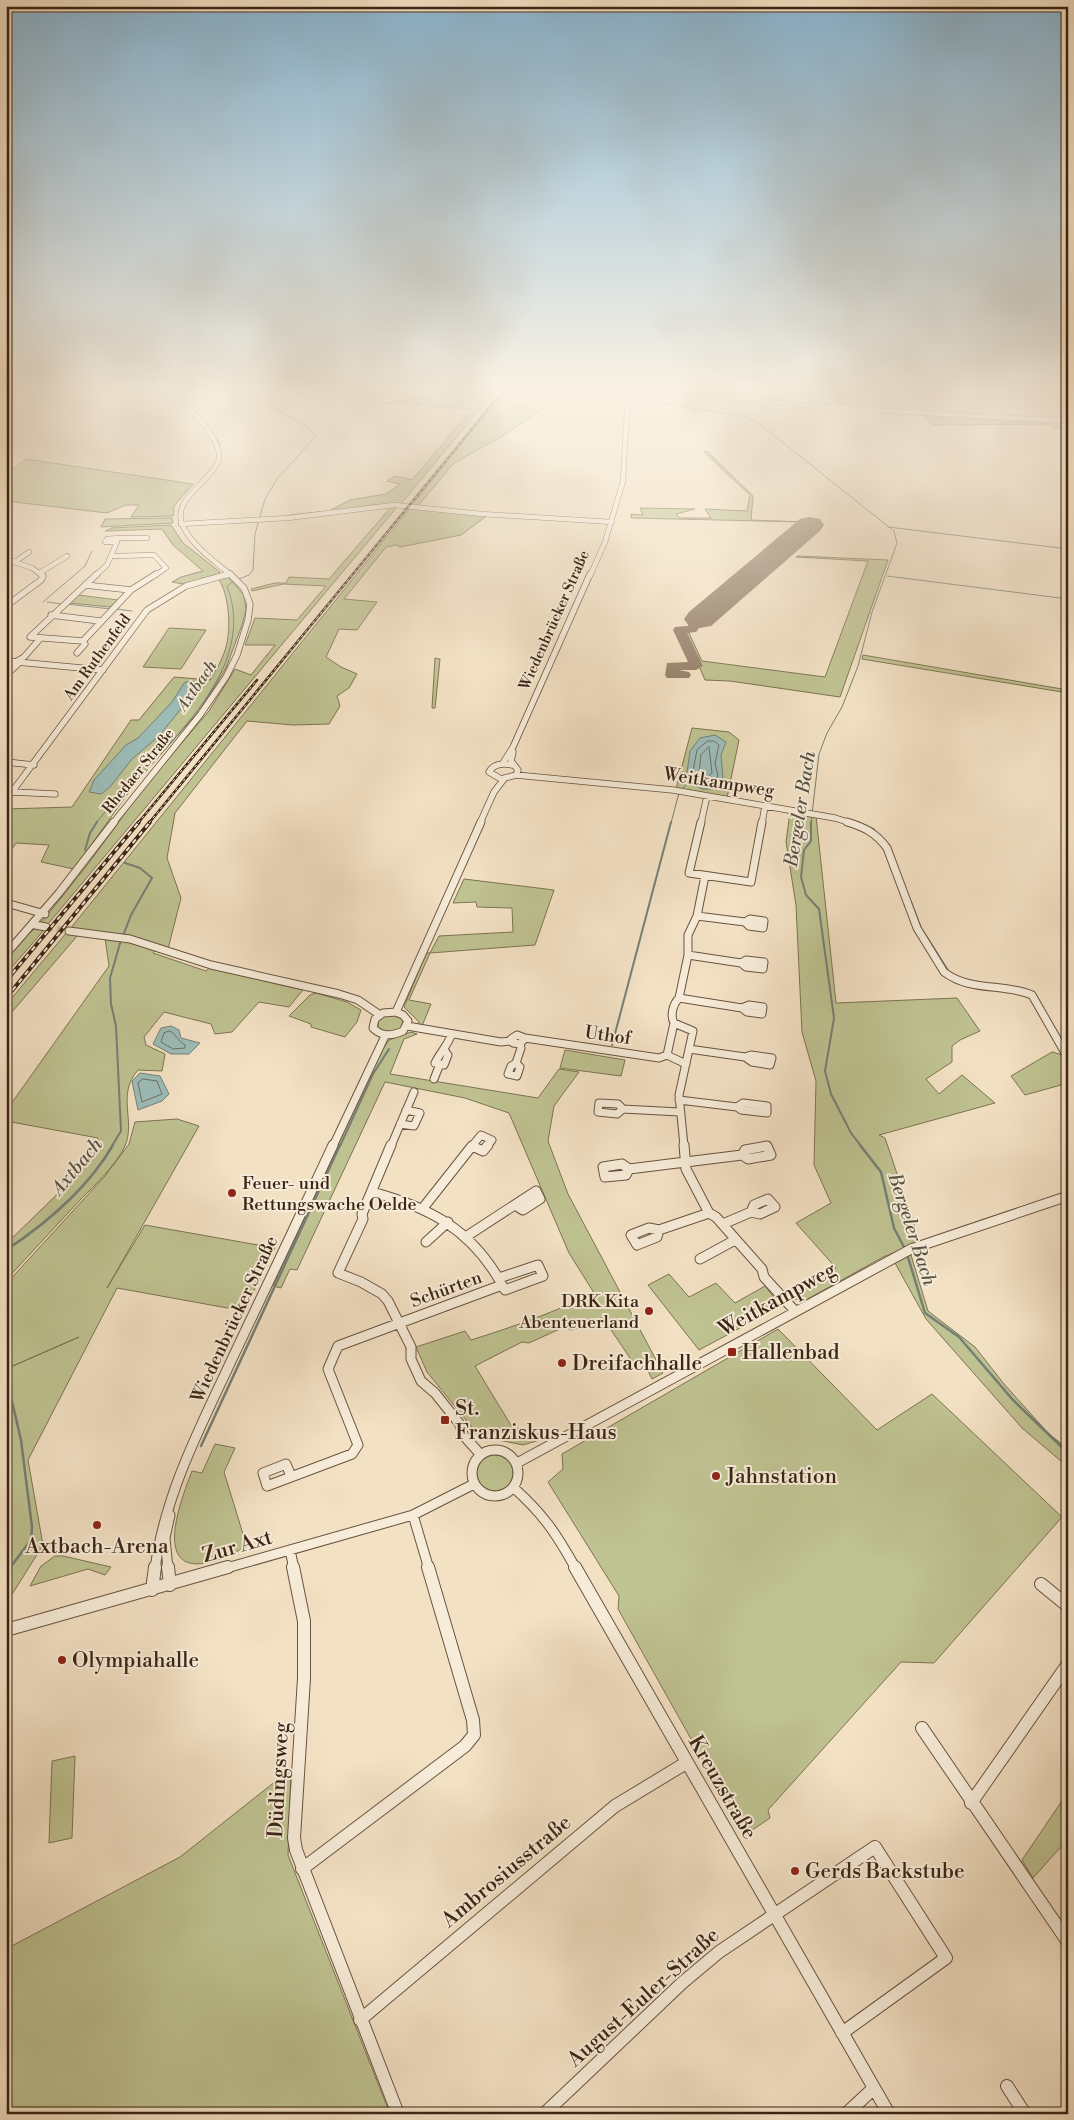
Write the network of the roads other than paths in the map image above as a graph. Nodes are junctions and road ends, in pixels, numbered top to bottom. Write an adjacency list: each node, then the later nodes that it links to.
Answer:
1 (199, 485): 4 (street)
2 (622, 485): 3 (street, Wiedenbrücker Straße)
3 (612, 522): 4 (street); 25 (street, Wiedenbrücker Straße)
4 (181, 524): 12 (street, Rhedaer Straße)
5 (148, 538): 8 (street)
6 (29, 552): 10 (street)
7 (67, 556): 11 (street)
8 (113, 556): 13 (street); 14 (street)
9 (6, 559): 10 (street)
10 (15, 562): 11 (street)
11 (41, 572): 15 (street)
12 (233, 576): 23 (street, Am Ruthenfeld); 41 (street, Rhedaer Straße)
13 (85, 585): 14 (street); 16 (street)
14 (130, 590): 17 (street)
15 (6, 606)
16 (51, 615): 17 (street); 18 (street)
17 (100, 621): 19 (street)
18 (39, 640): 19 (street); 22 (street)
19 (83, 641): 20 (street)
20 (76, 653)
21 (6, 662): 22 (street)
22 (20, 662): 23 (street); 24 (street)
23 (102, 670): 28 (street, Am Ruthenfeld)
24 (6, 675)
25 (514, 747): 27 (street); 29 (street)
26 (6, 762): 28 (street)
27 (502, 763): 29 (street); 31 (street)
28 (34, 765): 33 (street, Am Ruthenfeld)
29 (512, 765): 30 (street)
30 (517, 772): 32 (street, Weitkampweg); 36 (street, Weitkampweg)
31 (496, 778): 32 (street); 34 (street)
32 (504, 779): 34 (street)
33 (13, 792): 35 (street); 37 (street, Am Ruthenfeld)
34 (494, 792): 52 (street)
35 (55, 794)
36 (707, 796): 38 (street, Weitkampweg); 39 (street)
37 (6, 800)
38 (765, 806): 39 (street); 62 (street, Weitkampweg)
39 (705, 876): 42 (street)
40 (6, 904): 41 (street)
41 (45, 914): 44 (street, Rhedaer Straße)
42 (697, 916): 43 (street); 48 (street)
43 (745, 922)
44 (35, 925): 45 (street); 47 (street, Rhedaer Straße)
45 (46, 927)
46 (69, 930): 53 (street)
47 (6, 954)
48 (688, 956): 49 (street); 50 (street)
49 (741, 963)
50 (679, 998): 51 (street); 54 (street)
51 (742, 1008)
52 (396, 1012): 53 (street); 55 (street)
53 (380, 1015): 57 (street)
54 (674, 1023): 59 (street); 60 (street)
55 (407, 1026): 56 (street); 57 (street)
56 (452, 1034): 58 (street); 65 (street)
57 (385, 1036): 95 (street, Wiedenbrücker Straße)
58 (522, 1041): 60 (street, Uthof); 63 (street)
59 (689, 1049): 61 (street); 64 (street)
60 (667, 1055): 64 (street, Uthof)
61 (745, 1057)
62 (1068, 1058)
63 (516, 1063)
64 (686, 1064): 67 (street)
65 (434, 1078)
66 (414, 1092): 70 (street)
67 (679, 1100): 68 (street); 71 (street)
68 (737, 1106)
69 (623, 1109): 71 (street)
70 (406, 1110): 72 (street); 72 (street)
71 (679, 1112): 75 (street)
72 (400, 1124): 77 (street)
73 (472, 1146): 80 (street)
74 (742, 1154): 75 (street)
75 (686, 1162): 76 (street); 82 (street)
76 (629, 1169)
77 (372, 1192): 80 (street, Schürten); 91 (street)
78 (1068, 1196): 90 (street, Weitkampweg)
79 (515, 1204): 86 (street)
80 (422, 1208): 83 (street, Schürten)
81 (751, 1212): 84 (street)
82 (709, 1213): 84 (street); 85 (street)
83 (448, 1222): 86 (street, Schürten); 88 (street)
84 (723, 1224): 87 (street)
85 (659, 1230)
86 (466, 1236): 91 (street, Schürten)
87 (736, 1240): 89 (street); 90 (street)
88 (426, 1242)
89 (700, 1259)
90 (795, 1311): 93 (street, Weitkampweg)
91 (400, 1324): 92 (street); 94 (street, Schürten)
92 (481, 1455): 93 (street); 96 (street)
93 (517, 1463): 97 (street)
94 (291, 1476)
95 (178, 1482): 101 (street, Wiedenbrücker Straße); 102 (street, Wiedenbrücker Straße)
96 (474, 1484): 97 (street); 98 (street, Zur Axt)
97 (513, 1488): 107 (street, Kreuzstraße)
98 (413, 1514): 99 (street, Zur Axt); 109 (street)
99 (290, 1550): 101 (street, Zur Axt); 109 (street, Düdingsweg)
100 (1041, 1584): 103 (street)
101 (170, 1585): 102 (street, Zur Axt)
102 (152, 1590): 104 (street, Zur Axt)
103 (1068, 1606)
104 (6, 1630)
105 (1068, 1664): 108 (street)
106 (922, 1728): 108 (street)
107 (686, 1762): 110 (street, Kreuzstraße); 112 (street, Ambrosiusstraße)
108 (971, 1803): 111 (street)
109 (302, 1869): 112 (street, Düdingsweg)
110 (773, 1915): 113 (street, Kreuzstraße); 113 (street, August-Euler-Straße); 117 (street, August-Euler-Straße)
111 (1068, 1942)
112 (360, 2020): 116 (street, Düdingsweg)
113 (842, 2033): 115 (street, Kreuzstraße)
114 (1007, 2086): 120 (street)
115 (874, 2088): 118 (street); 119 (street, Kreuzstraße)
116 (398, 2114)
117 (544, 2114)
118 (846, 2114)
119 (889, 2114)
120 (1025, 2114)

